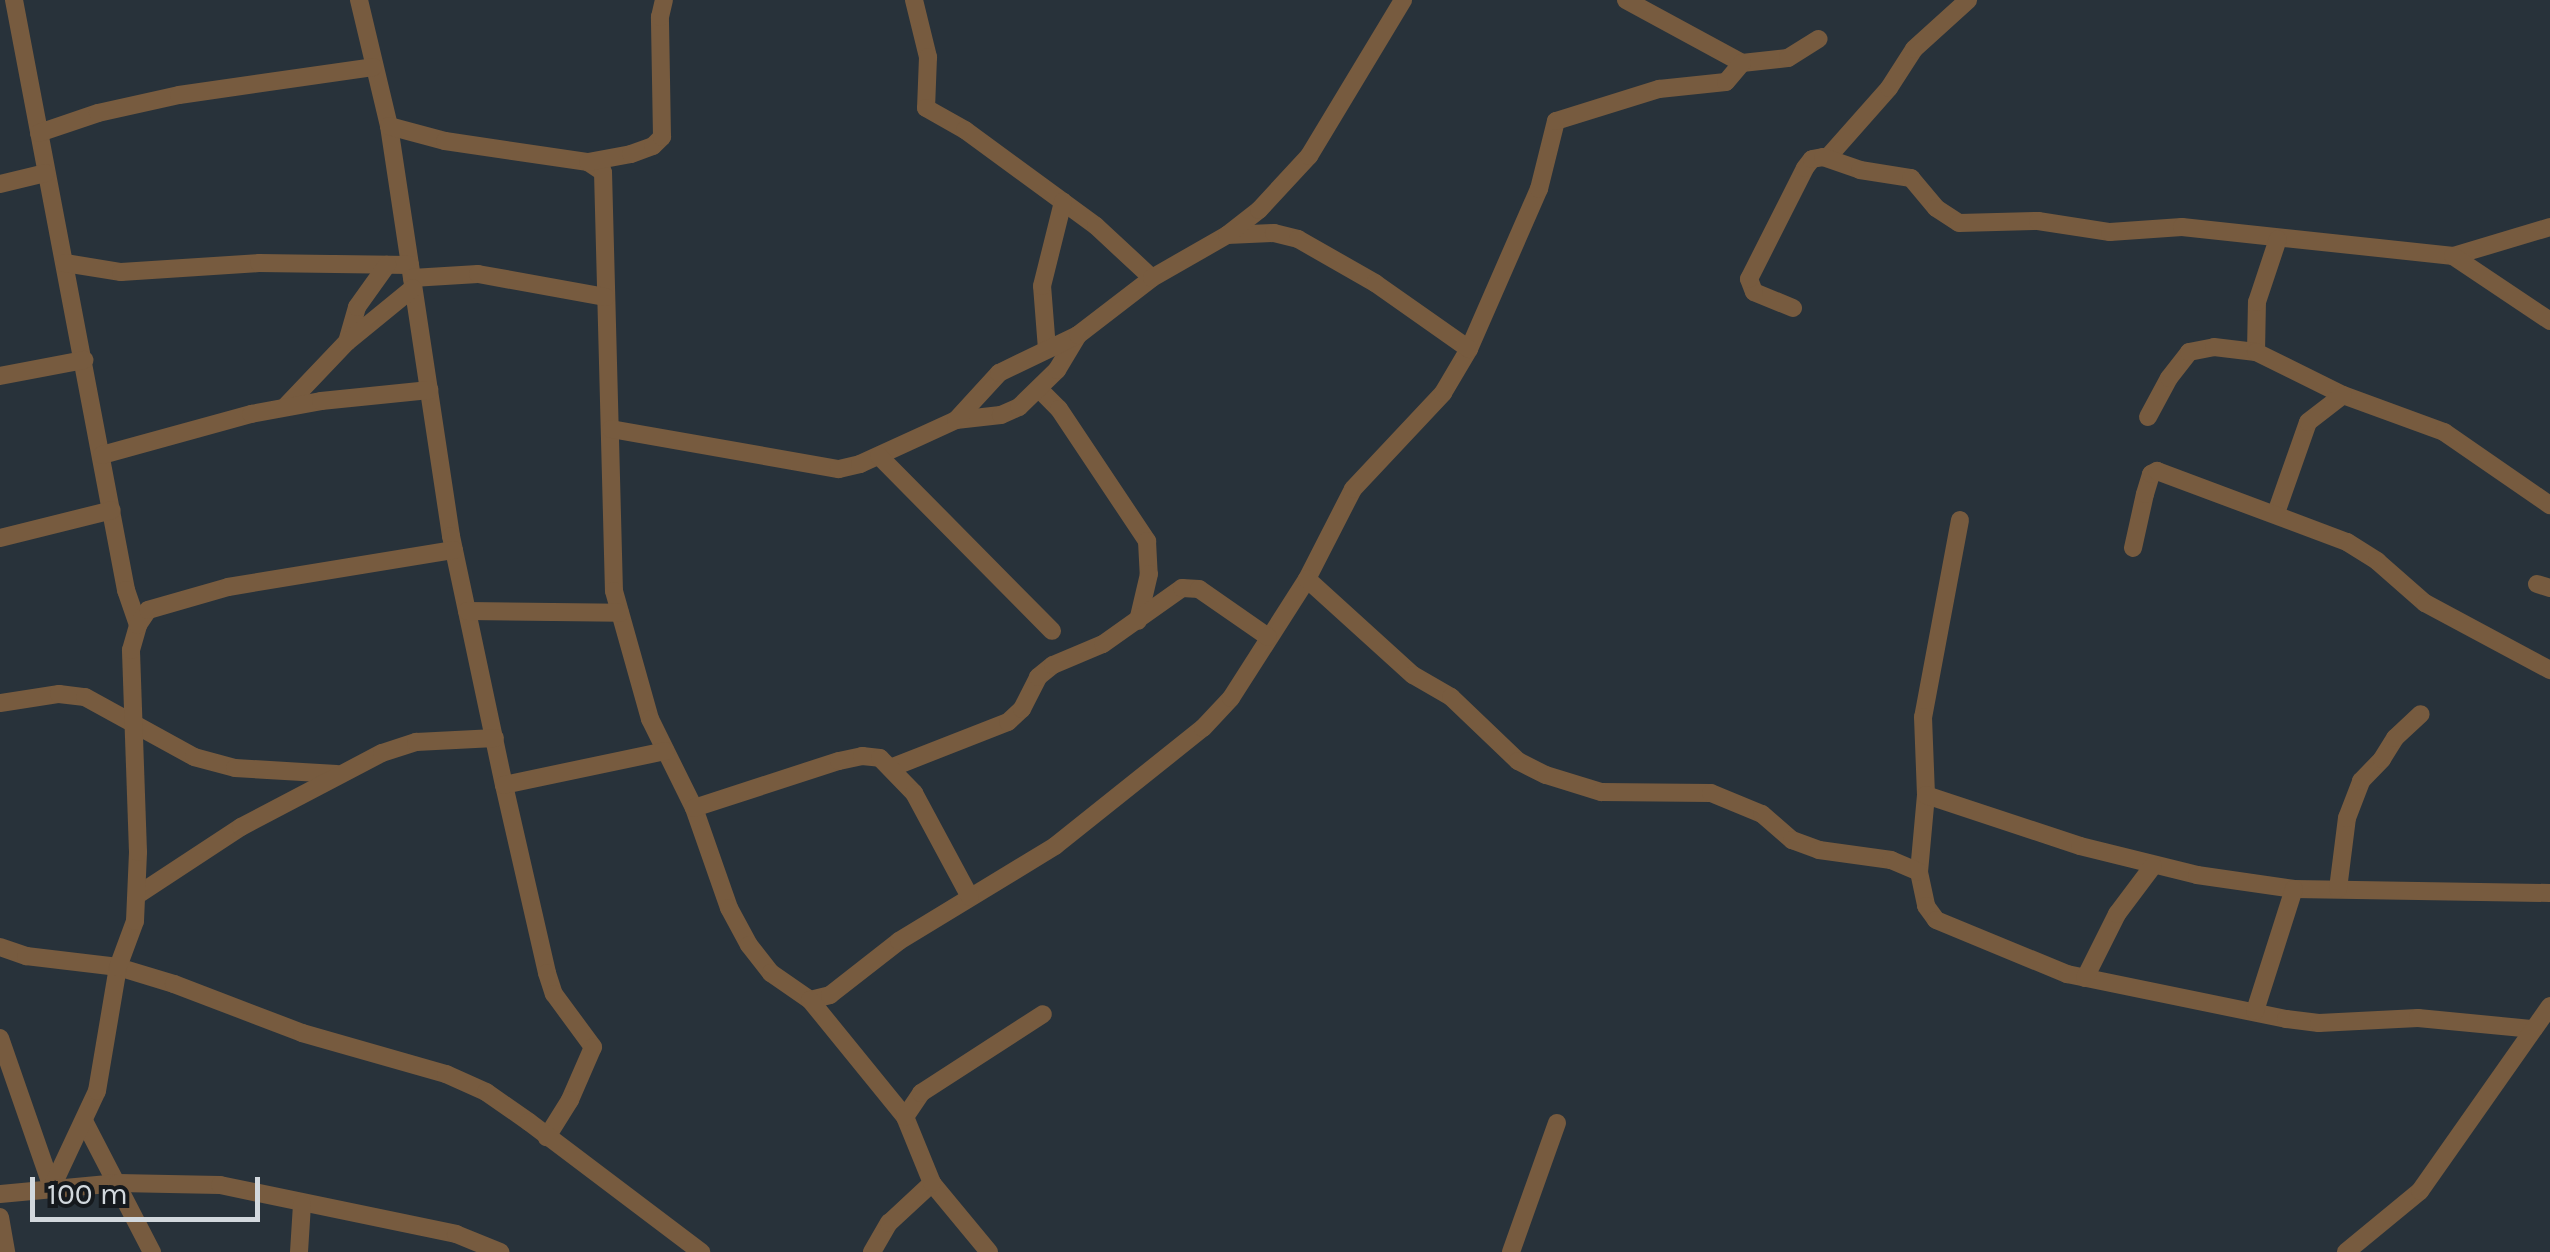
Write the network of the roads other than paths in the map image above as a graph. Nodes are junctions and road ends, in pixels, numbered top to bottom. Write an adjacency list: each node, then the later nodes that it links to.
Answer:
1 (14, 0): 12 (street)
2 (359, 0): 10 (street)
3 (664, 0): 14 (street)
4 (914, 0): 17 (street)
5 (1403, 0): 19 (street)
6 (1626, 0): 9 (street)
7 (1968, 0): 13 (street)
8 (1820, 39): 9 (street)
9 (1742, 63): 31 (street)
10 (374, 66): 11 (street); 12 (street)
11 (389, 126): 14 (street); 24 (street)
12 (39, 134): 15 (street)
13 (1828, 157): 20 (street); 27 (street)
14 (588, 162): 26 (street)
15 (46, 173): 16 (street); 22 (street)
16 (0, 184)
17 (1063, 202): 25 (street); 32 (street)
18 (2550, 228): 21 (street)
19 (1227, 235): 25 (street); 31 (street)
20 (2278, 239): 21 (street); 33 (street)
21 (2453, 256): 28 (street)
22 (66, 263): 23 (street); 34 (street)
23 (387, 265): 24 (street); 30 (street)
24 (412, 277): 26 (street); 30 (street); 37 (street)
25 (1152, 278): 29 (street)
26 (606, 297): 42 (street)
27 (1793, 308)
28 (2550, 321)
29 (1078, 335): 32 (street); 36 (street)
30 (347, 342): 39 (street)
31 (1469, 348): 52 (street)
32 (1048, 349): 41 (street)
33 (2256, 352): 38 (street); 40 (street)
34 (84, 360): 35 (street); 43 (street)
35 (0, 376)
36 (1040, 389): 41 (street); 55 (street)
37 (429, 390): 39 (street); 51 (street)
38 (2344, 395): 45 (street); 47 (street)
39 (285, 407): 43 (street)
40 (2148, 416)
41 (956, 420): 44 (street)
42 (611, 430): 44 (street); 54 (street)
43 (102, 455): 46 (street)
44 (879, 456): 57 (street)
45 (2550, 505)
46 (112, 510): 49 (street); 56 (street)
47 (2276, 514): 50 (street); 59 (street)
48 (1960, 520): 68 (street)
49 (0, 538)
50 (2133, 548)
51 (454, 550): 53 (street); 56 (street)
52 (1307, 579): 58 (street); 71 (street)
53 (467, 610): 54 (street); 63 (street)
54 (620, 613): 64 (street)
55 (1138, 620): 58 (street); 65 (street)
56 (138, 625): 62 (street)
57 (1052, 632)
58 (1268, 637): 76 (street)
59 (2550, 670)
60 (1, 705): 62 (street)
61 (2421, 714): 73 (street)
62 (132, 722): 66 (street); 75 (street)
63 (495, 738): 66 (street); 67 (street)
64 (665, 751): 67 (street); 69 (street)
65 (893, 767): 69 (street); 76 (street)
66 (338, 774): 75 (street)
67 (504, 785): 89 (street)
68 (1926, 795): 70 (street); 71 (street)
69 (694, 808): 80 (street)
70 (2153, 866): 72 (street); 79 (street)
71 (1919, 872): 79 (street)
72 (2294, 889): 73 (street); 82 (street)
73 (2338, 890): 74 (street)
74 (2550, 892)
75 (139, 894): 78 (street)
76 (970, 897): 80 (street)
77 (0, 947): 78 (street)
78 (118, 968): 87 (street); 89 (street)
79 (2084, 978): 82 (street)
80 (810, 1000): 86 (street)
81 (2550, 1006): 84 (street)
82 (2255, 1010): 84 (street)
83 (1043, 1014): 86 (street)
84 (2540, 1027): 104 (street)
85 (0, 1038): 92 (street)
86 (906, 1117): 91 (street)
87 (84, 1122): 90 (street); 92 (street)
88 (1557, 1123): 103 (street)
89 (546, 1136): 100 (street)
90 (118, 1183): 92 (street); 94 (street); 97 (street)
91 (932, 1183): 101 (street); 102 (street)
92 (52, 1188): 93 (street)
93 (0, 1194)
94 (302, 1204): 98 (street); 99 (street)
95 (0, 1217): 96 (street)
96 (6, 1252)
97 (152, 1252)
98 (299, 1252)
99 (500, 1252)
100 (700, 1252)
101 (872, 1252)
102 (990, 1252)
103 (1512, 1252)
104 (2346, 1252)

